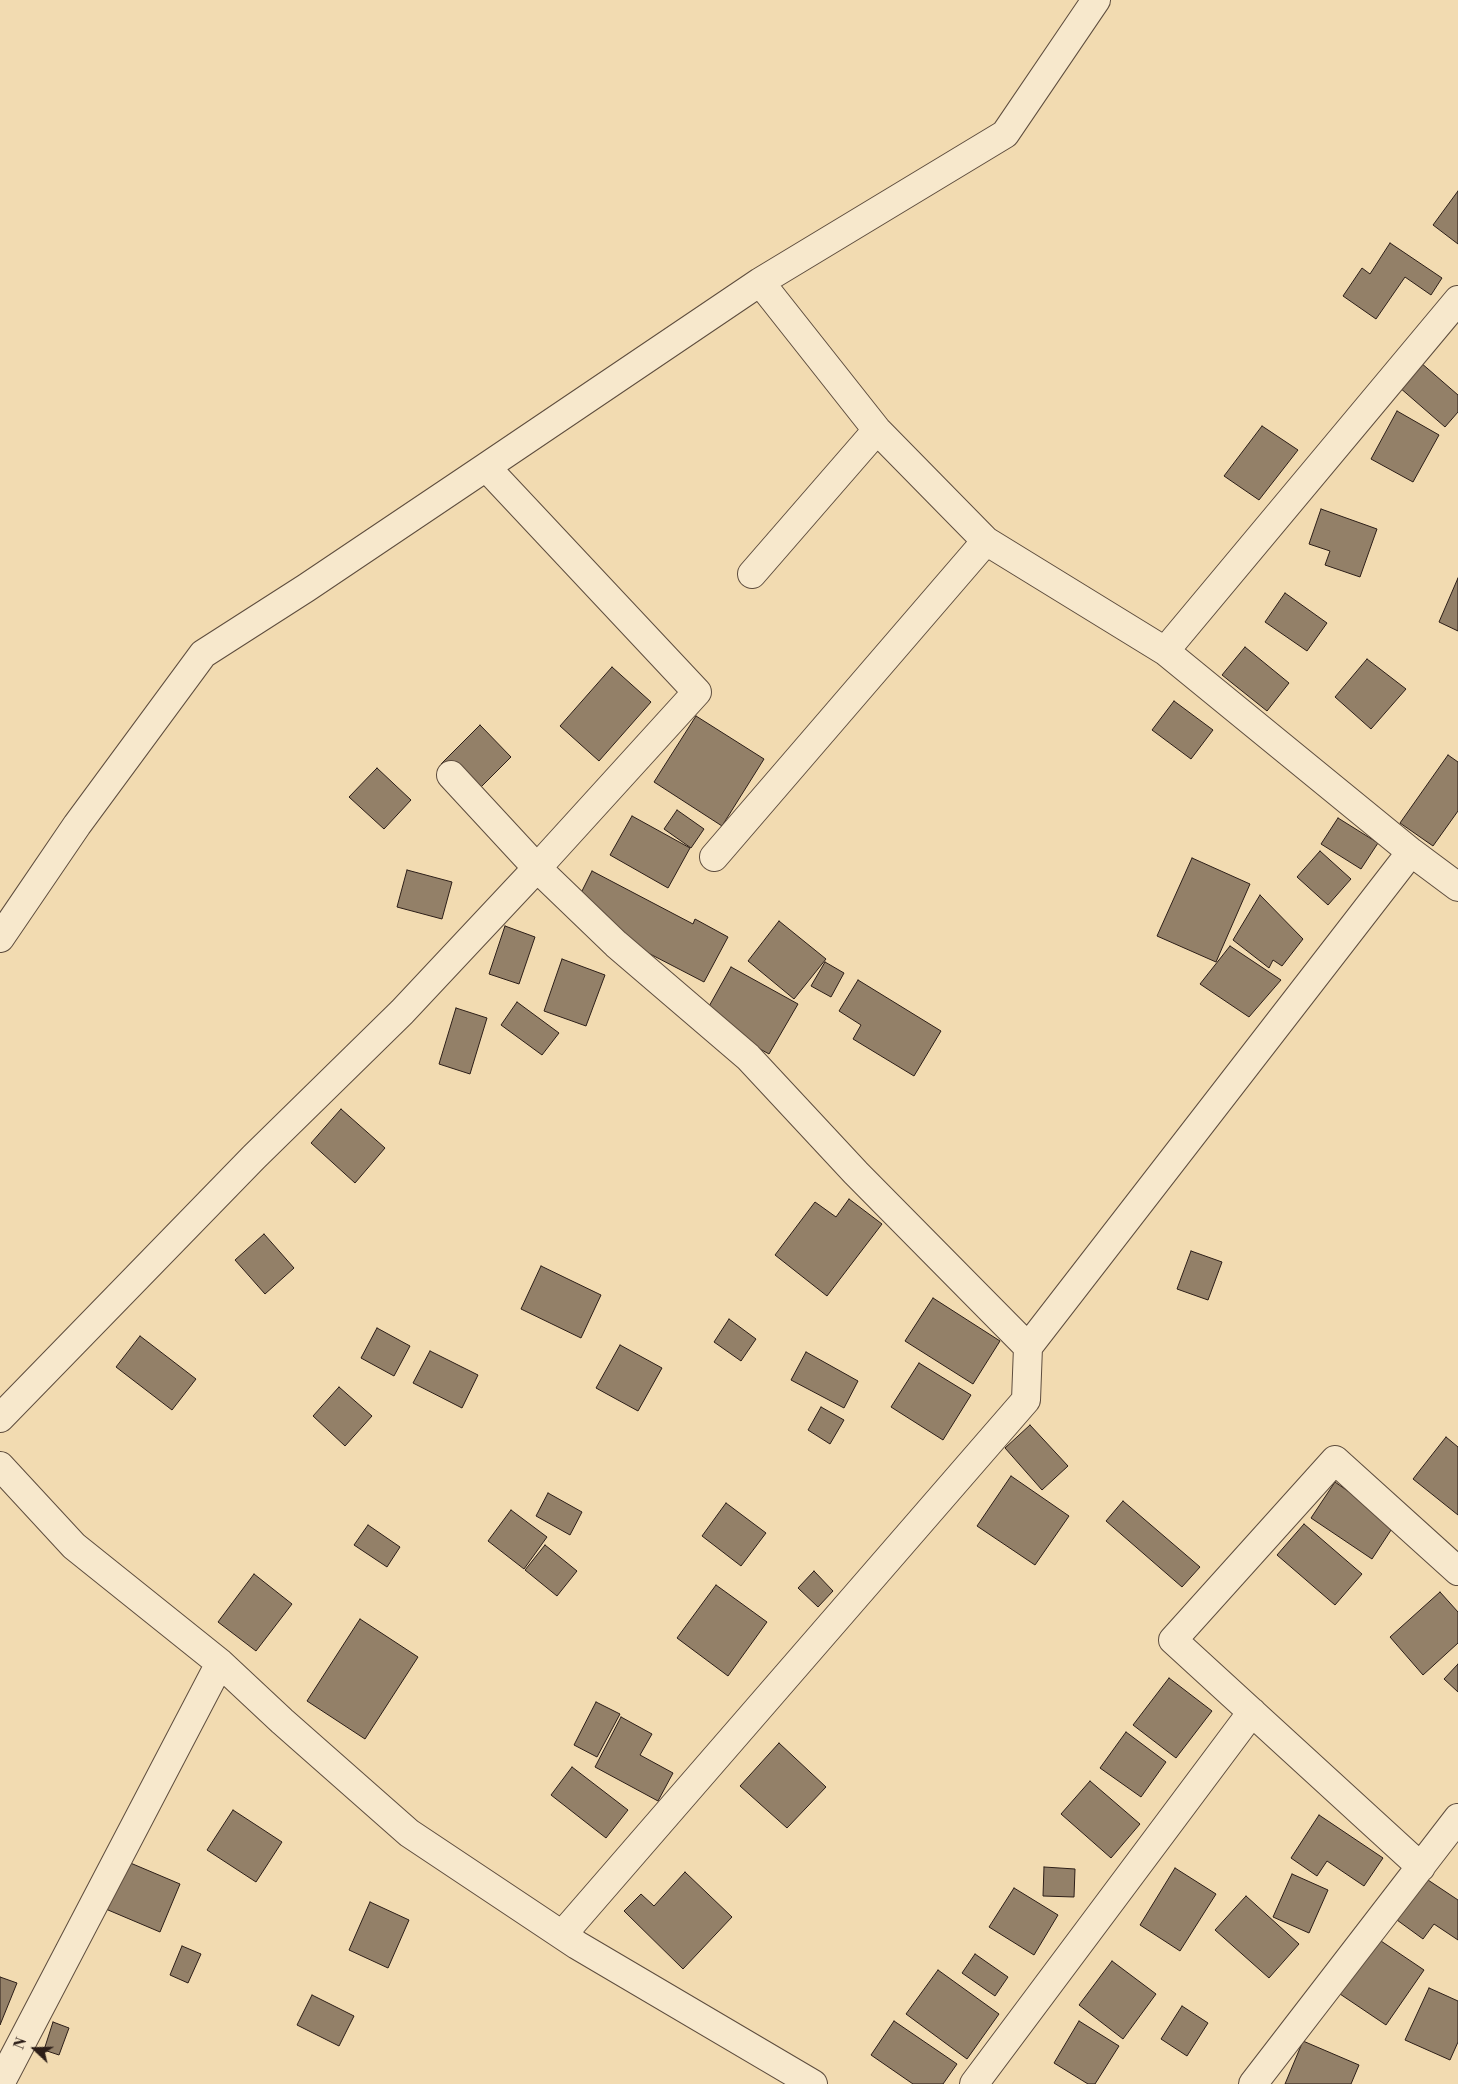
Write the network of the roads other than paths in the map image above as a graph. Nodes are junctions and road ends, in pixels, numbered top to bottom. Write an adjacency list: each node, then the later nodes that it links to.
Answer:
1 (1096, 0): 2 (street)
2 (760, 282): 4 (street); 5 (street)
3 (1458, 300): 8 (street)
4 (877, 430): 6 (street); 7 (street)
5 (486, 467): 12 (street); 14 (street)
6 (986, 541): 8 (street); 11 (street)
7 (752, 574)
8 (1165, 652): 10 (street)
9 (451, 775): 12 (street)
10 (1411, 852): 13 (street); 15 (street)
11 (714, 857)
12 (537, 868): 15 (street); 16 (street)
13 (1458, 887)
14 (0, 938)
15 (1028, 1347): 23 (street)
16 (0, 1418)
17 (0, 1466): 19 (street)
18 (1458, 1571): 20 (street)
19 (220, 1663): 23 (street); 24 (street)
20 (1252, 1712): 22 (street); 26 (street)
21 (1454, 1830): 22 (street)
22 (1420, 1867): 27 (street)
23 (562, 1934): 25 (street)
24 (0, 2084)
25 (813, 2084)
26 (974, 2084)
27 (1253, 2084)

